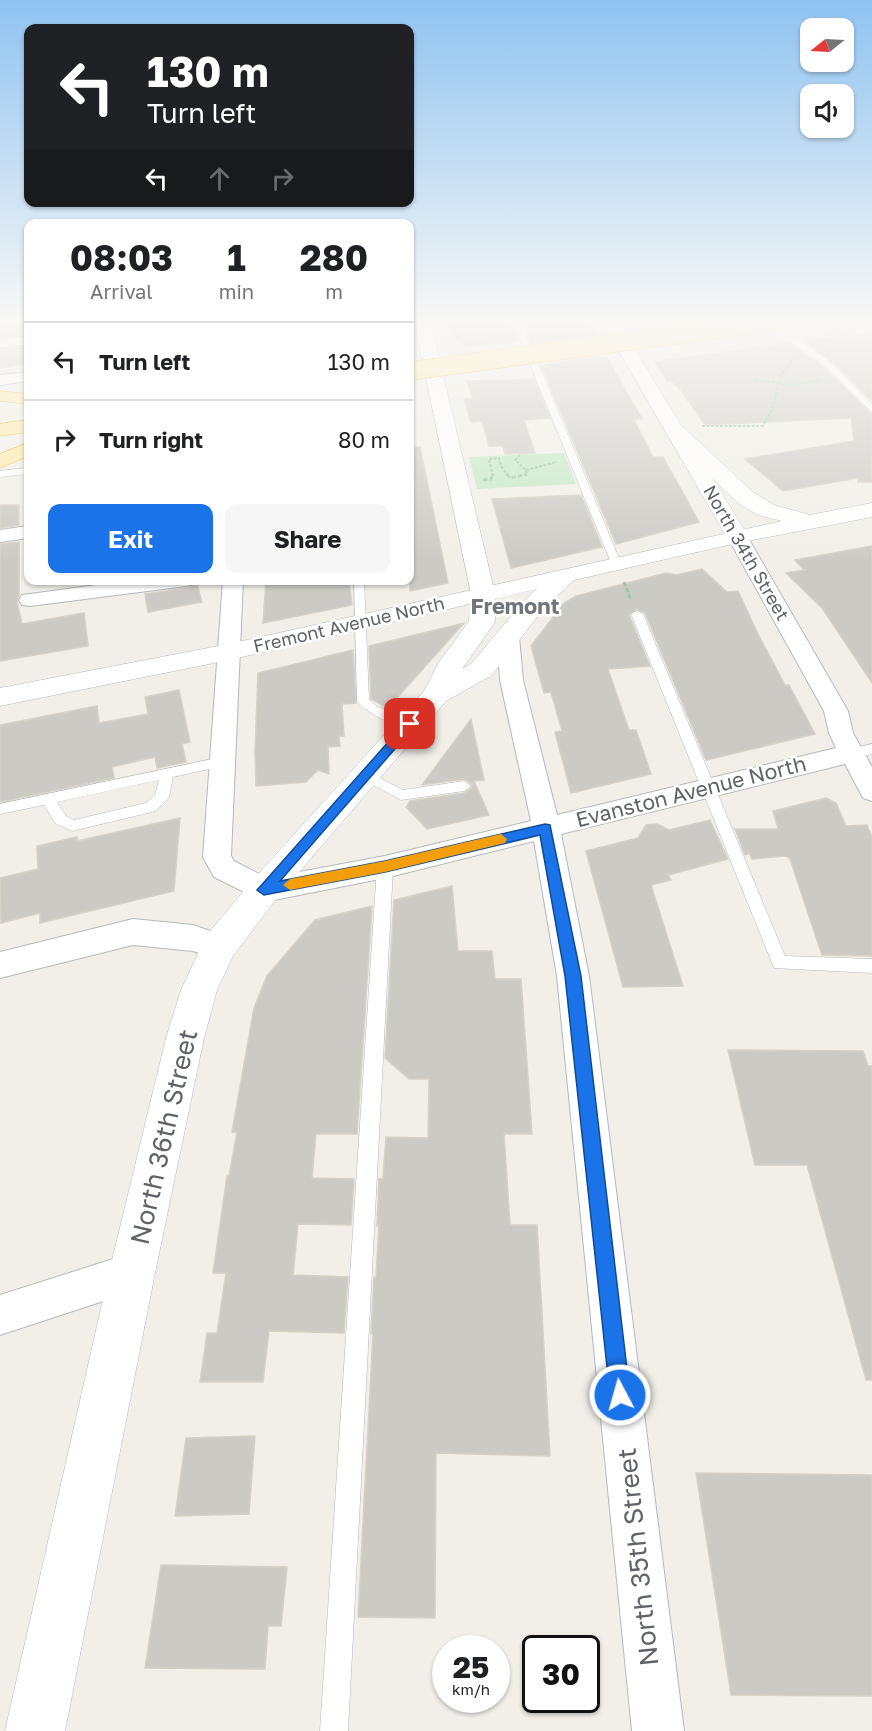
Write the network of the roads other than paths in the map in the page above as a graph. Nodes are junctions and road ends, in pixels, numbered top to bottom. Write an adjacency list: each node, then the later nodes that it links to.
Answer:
1 (440, 401): 23 (main road)
2 (549, 401): 18 (lane)
3 (665, 401): 7 (main road, North 34th Street)
4 (24, 419): 5 (highway)
5 (0, 422)
6 (24, 427): 8 (highway)
7 (686, 429): 14 (main road); 17 (main road, North 34th Street)
8 (0, 430)
9 (24, 451): 10 (highway)
10 (0, 462)
11 (24, 471): 12 (lane)
12 (0, 474)
13 (872, 510): 14 (main road, Fremont Avenue North)
14 (800, 521): 17 (main road, Fremont Avenue North)
15 (24, 533): 16 (street)
16 (0, 536)
17 (737, 536): 18 (main road, Fremont Avenue North); 32 (street, North 34th Street)
18 (620, 572): 19 (main road, Fremont Avenue North)
19 (567, 575): 23 (main road, Fremont Avenue North); 27 (main road)
20 (147, 585): 24 (street)
21 (233, 585): 28 (street)
22 (359, 585): 26 (lane)
23 (483, 594): 26 (main road, Fremont Avenue North); 29 (main road)
24 (30, 600)
25 (637, 614): 37 (lane)
26 (361, 622): 28 (main road, Fremont Avenue North); 31 (lane)
27 (508, 636): 29 (main road); 41 (street, North 35th Street)
28 (229, 652): 30 (main road, Fremont Avenue North); 33 (street)
29 (436, 695): 31 (main road, North 36th Street)
30 (0, 697)
31 (410, 724): 35 (main road, North 36th Street)
32 (862, 751): 37 (street, Evanston Avenue North); 38 (street, North 34th Street)
33 (222, 762): 34 (lane); 43 (street)
34 (167, 774): 39 (lane); 39 (lane)
35 (365, 775): 36 (lane); 43 (main road, North 36th Street)
36 (464, 786)
37 (708, 788): 41 (street, Evanston Avenue North); 46 (lane)
38 (872, 791)
39 (47, 799): 40 (lane)
40 (0, 809)
41 (545, 829): 42 (street, Evanston Avenue North); 51 (street, North 35th Street)
42 (385, 867): 43 (street, Evanston Avenue North); 50 (lane)
43 (264, 890): 44 (main road, North 36th Street)
44 (219, 947): 45 (street); 47 (main road, North 36th Street)
45 (0, 964)
46 (872, 966)
47 (132, 1273): 48 (street); 49 (main road, North 36th Street)
48 (0, 1315)
49 (35, 1731)
50 (334, 1731)
51 (658, 1731)

